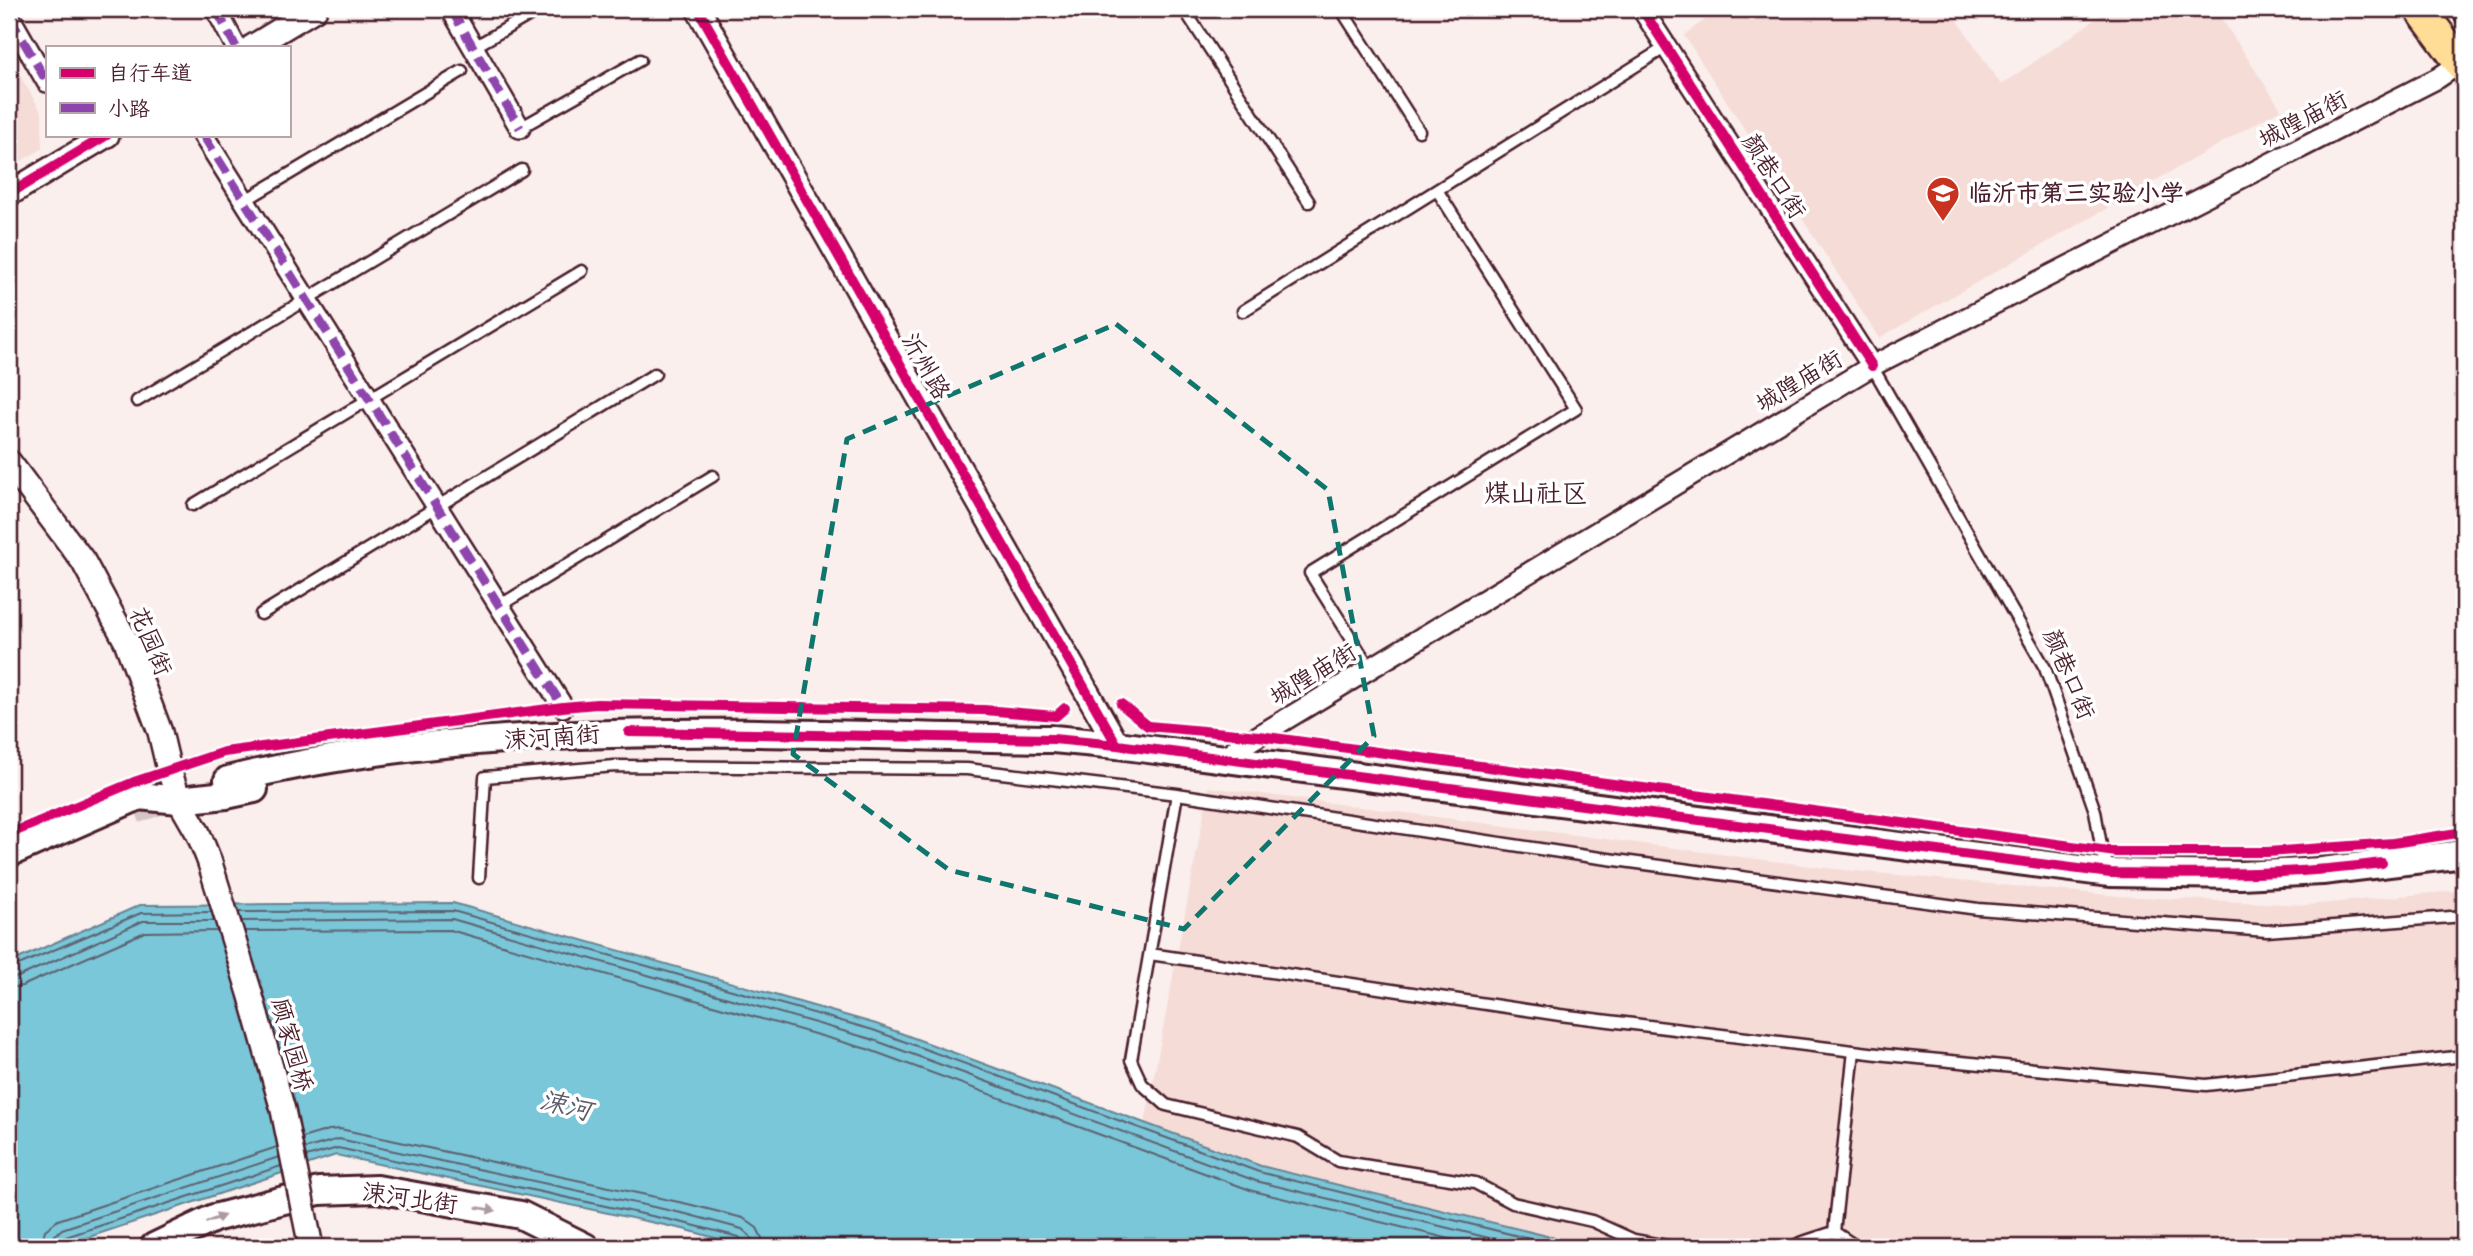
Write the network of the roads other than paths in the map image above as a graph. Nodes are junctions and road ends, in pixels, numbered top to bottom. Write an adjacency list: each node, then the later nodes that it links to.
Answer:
1 (216, 9): 13 (street)
2 (314, 9): 14 (street)
3 (450, 9): 15 (street)
4 (540, 9): 15 (lane)
5 (698, 9): 47 (street, 沂州路)
6 (1184, 9): 30 (lane)
7 (1341, 9): 22 (lane)
8 (1642, 9): 16 (street, 颜巷口街)
9 (2420, 9): 18 (main road)
10 (2455, 9): 12 (lane)
11 (9, 16): 20 (street)
12 (2464, 21)
13 (235, 46)
14 (254, 46)
15 (474, 47): 21 (street)
16 (1666, 47): 27 (lane); 34 (street, 颜巷口街)
17 (640, 60): 21 (lane)
18 (2462, 66): 34 (street, 城隍庙街)
19 (463, 71): 29 (lane)
20 (46, 80)
21 (520, 128)
22 (1419, 131)
23 (103, 136): 25 (street)
24 (203, 136): 29 (street)
25 (82, 141): 28 (street)
26 (522, 170): 32 (lane)
27 (1437, 190): 33 (lane); 44 (lane)
28 (9, 194)
29 (244, 201): 32 (street)
30 (1309, 202)
31 (582, 271): 36 (lane)
32 (307, 300): 36 (street); 37 (lane)
33 (1243, 310)
34 (1872, 366): 44 (street, 城隍庙街); 60 (lane, 颜巷口街)
35 (655, 374): 41 (lane)
36 (369, 400): 40 (lane); 41 (street)
37 (137, 401)
38 (9, 462): 51 (street, 花园街)
39 (713, 476): 42 (lane)
40 (193, 505)
41 (437, 508): 42 (street); 43 (lane)
42 (499, 606): 45 (street)
43 (261, 614)
44 (1370, 668): 48 (street, 城隍庙街)
45 (563, 707)
46 (629, 732): 47 (main road, 涑河南街); 49 (main road, 涑河南街); 51 (main road)
47 (1117, 745): 48 (main road, 涑河南街)
48 (1220, 759): 60 (main road, 涑河南街)
49 (228, 780)
50 (1177, 794): 61 (lane); 62 (lane); 63 (lane)
51 (179, 800): 54 (main road); 56 (street, 花园街)
52 (136, 812): 59 (main road)
53 (2464, 846): 58 (main road)
54 (9, 853)
55 (2464, 854): 58 (main road)
56 (209, 860): 68 (street, 顾家园桥, bridge)
57 (2464, 862): 58 (main road)
58 (2382, 863): 60 (main road, 涑河南街)
59 (9, 867)
60 (2110, 873)
61 (479, 878)
62 (2464, 916)
63 (1150, 954): 64 (lane); 70 (lane)
64 (1854, 1051): 65 (lane); 66 (lane)
65 (2464, 1056)
66 (1833, 1232): 71 (lane); 72 (lane)
67 (153, 1247): 69 (main road, 涑河北街, one-way to 69)
68 (311, 1247)
69 (584, 1247)
70 (1672, 1247)
71 (1793, 1247)
72 (1857, 1247)

